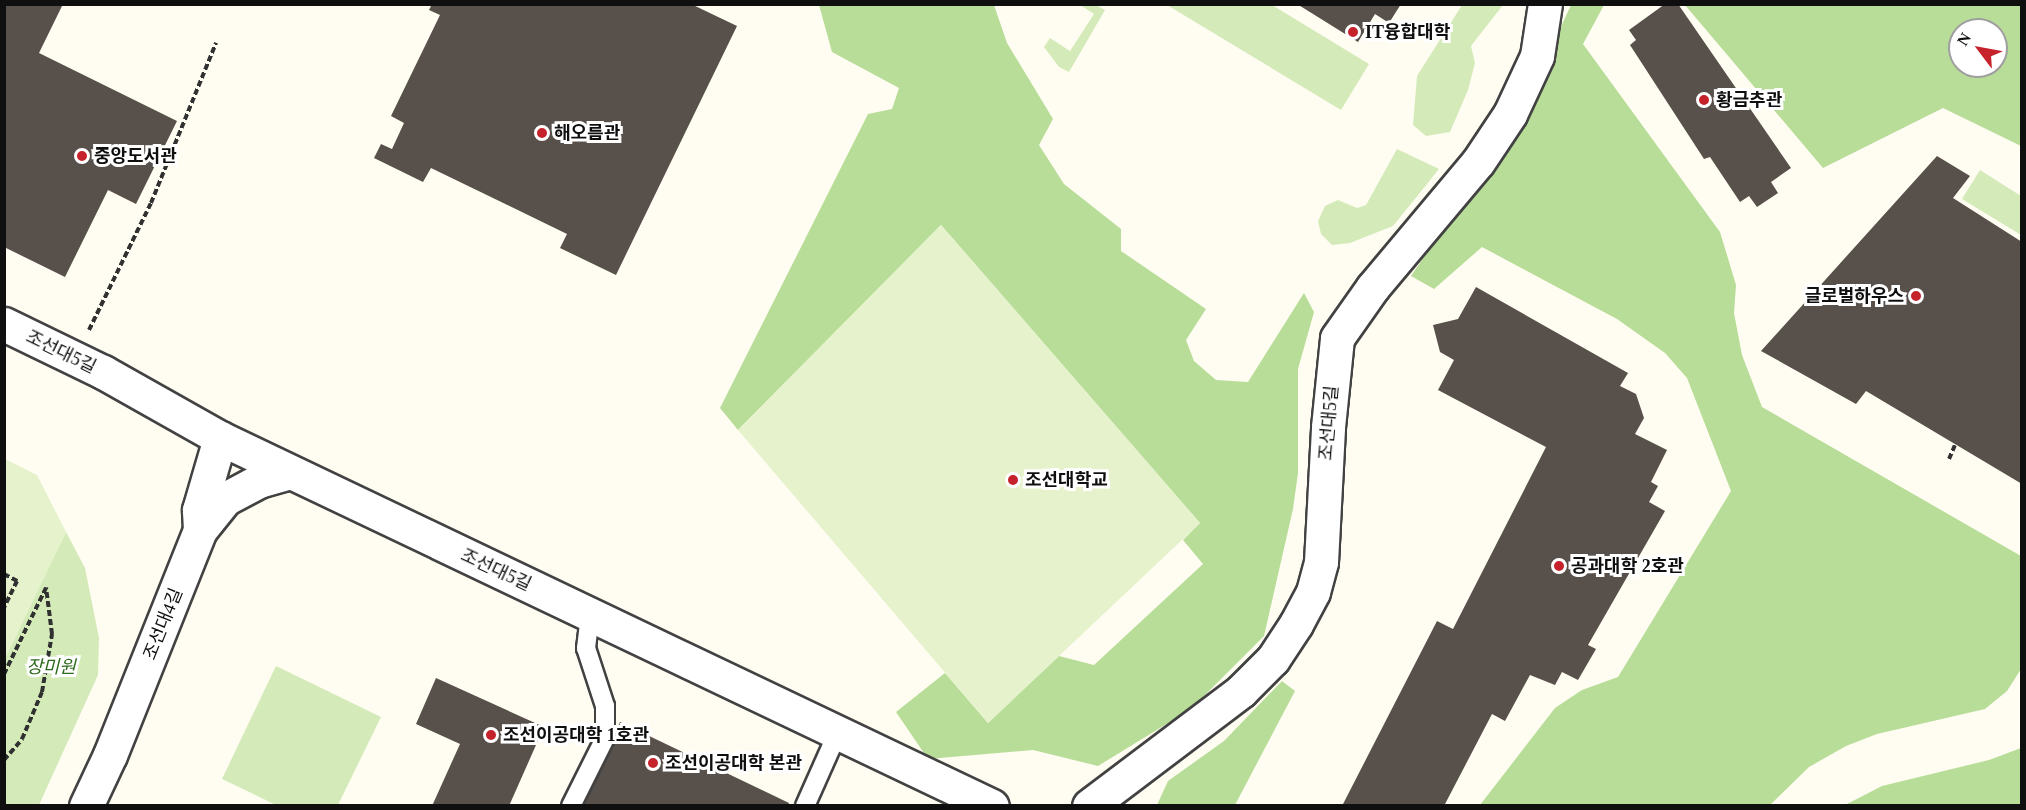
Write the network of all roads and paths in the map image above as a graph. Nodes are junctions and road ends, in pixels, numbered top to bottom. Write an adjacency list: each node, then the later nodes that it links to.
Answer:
1 (1545, 4): 20 (street, 조선대5길)
2 (216, 43): 4 (path)
3 (4, 324): 5 (street, 조선대5길)
4 (79, 325)
5 (220, 438): 8 (street, 조선대5길); 9 (street, 조선대4길)
6 (1955, 445): 7 (path)
7 (1949, 459)
8 (290, 471): 9 (street); 12 (street, 조선대5길)
9 (200, 530): 16 (street, 조선대4길)
10 (4, 574): 11 (path)
11 (4, 608)
12 (590, 614): 14 (street, 조선대5길); 17 (lane)
13 (4, 674): 15 (path)
14 (838, 732): 18 (lane); 19 (street, 조선대5길)
15 (4, 760)
16 (86, 806)
17 (571, 806)
18 (805, 806)
19 (992, 806)
20 (1089, 806)

